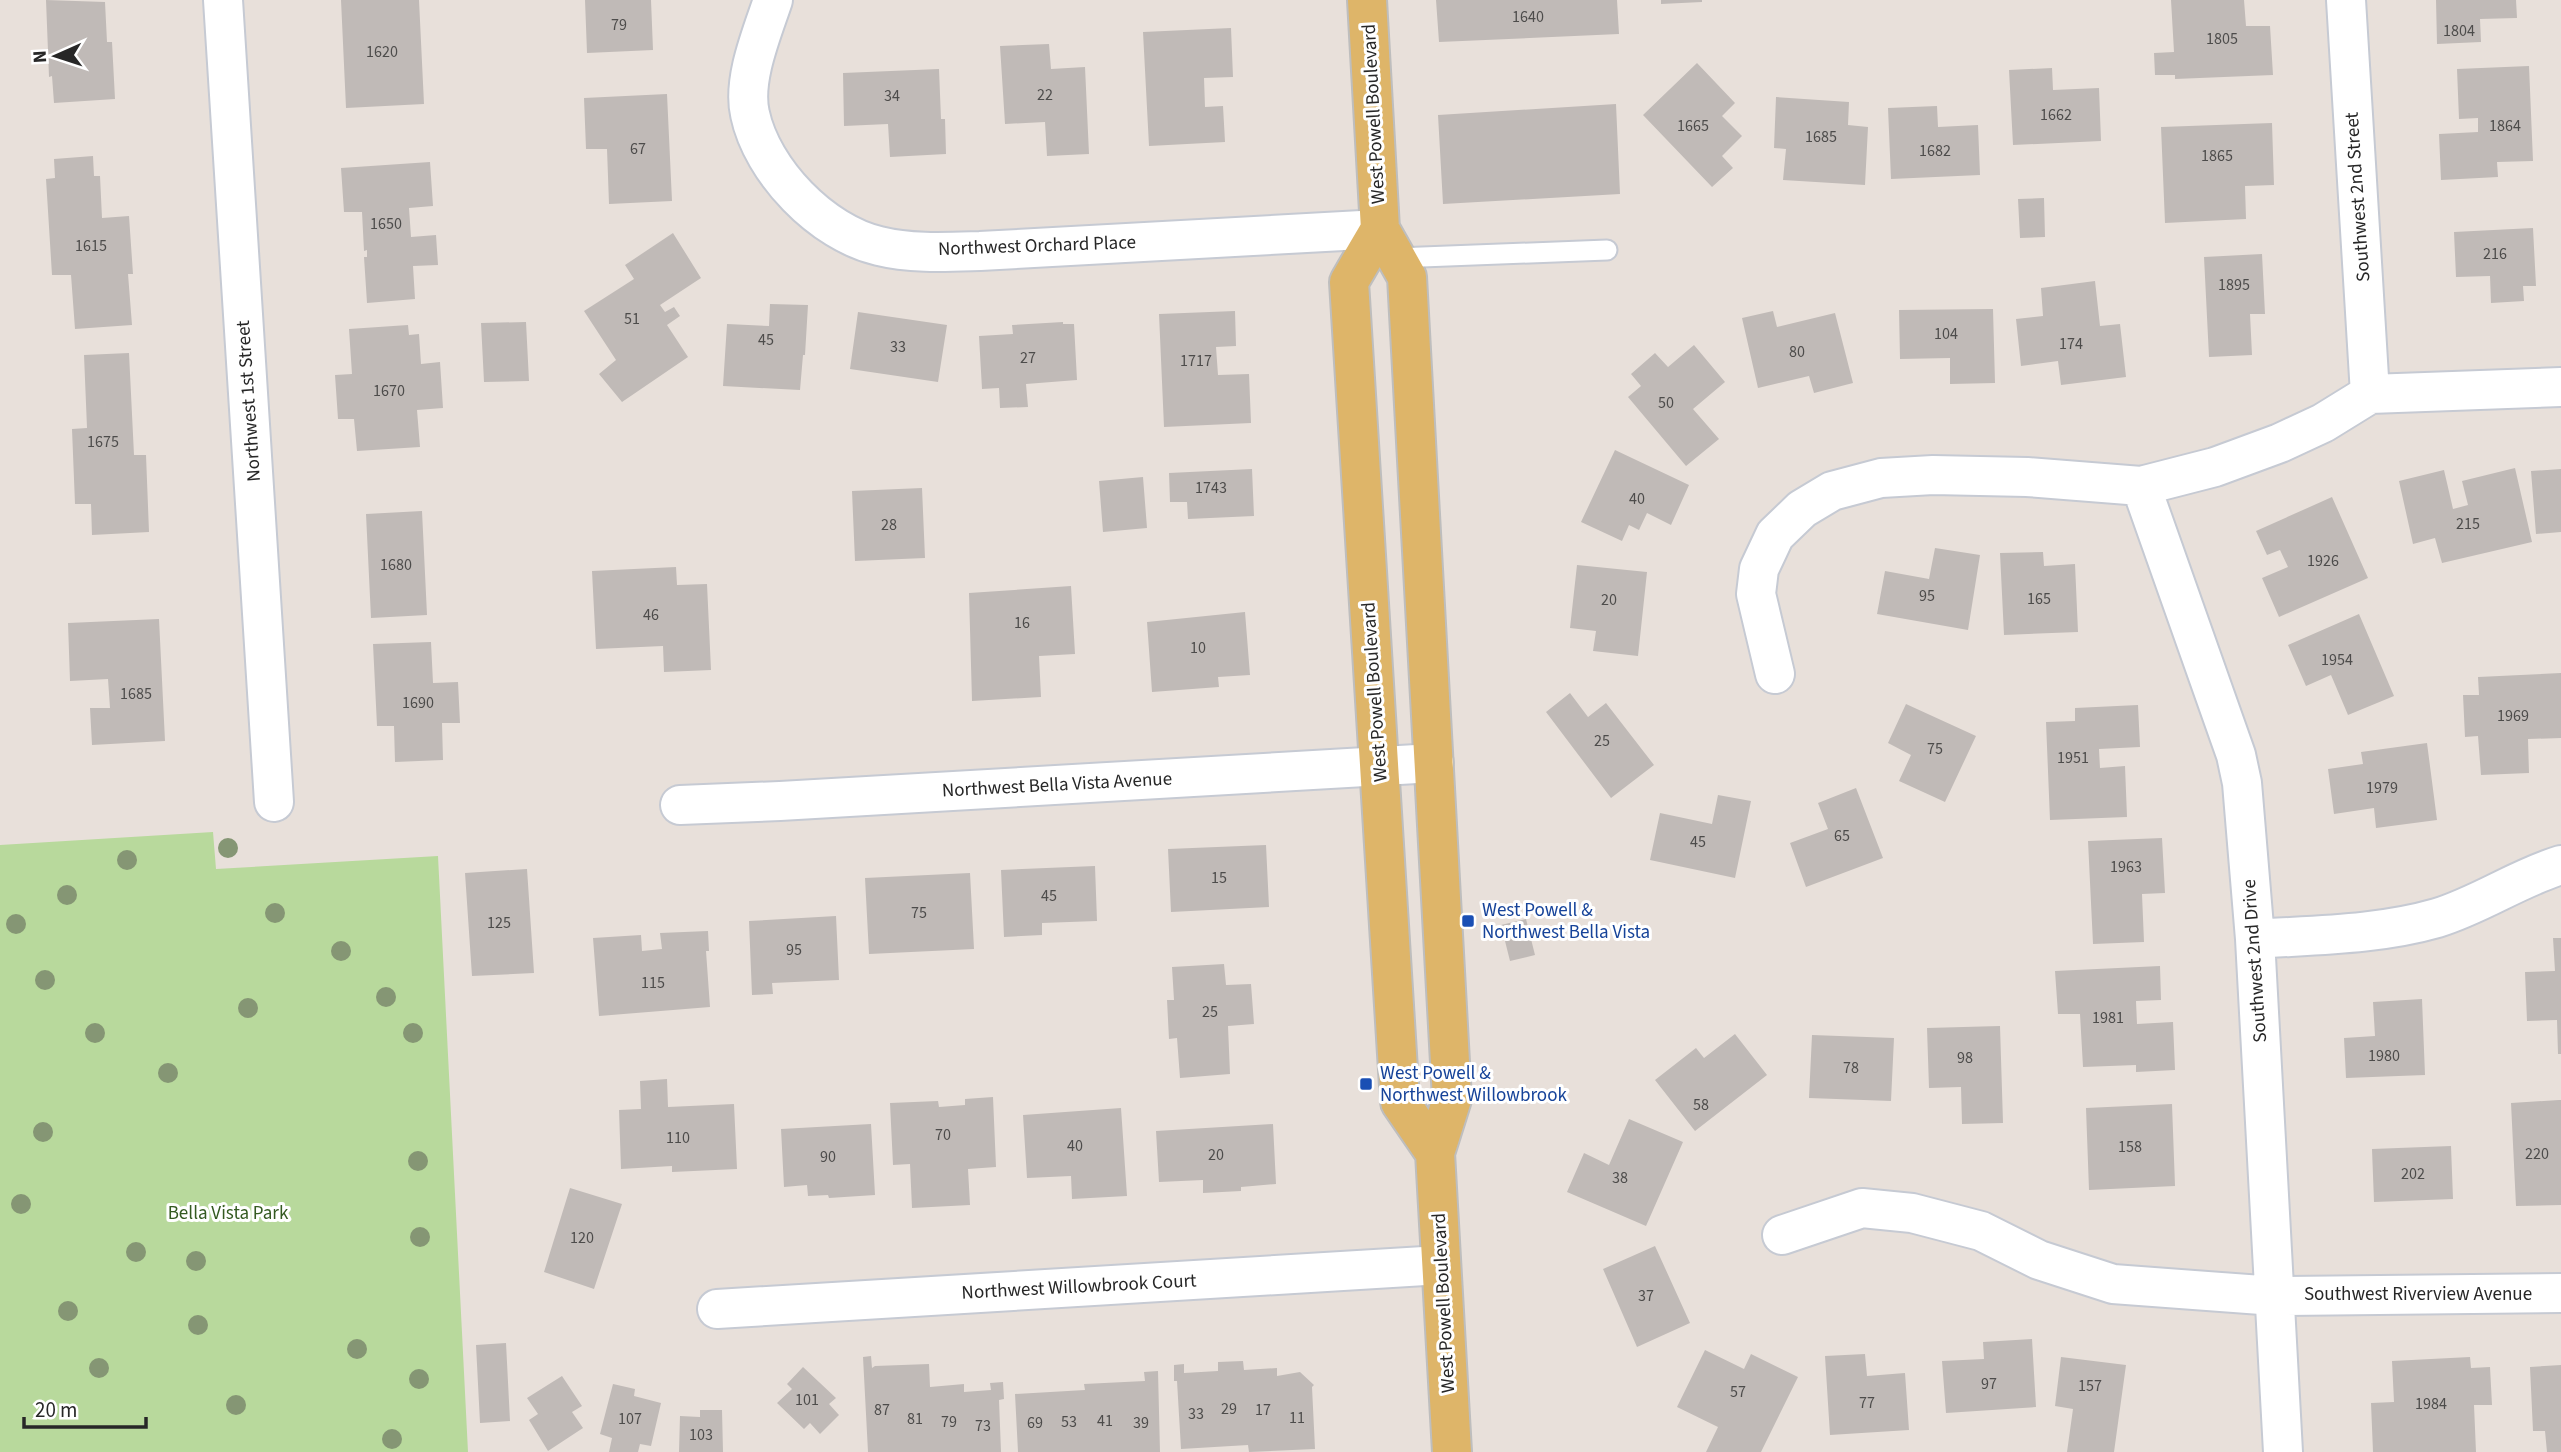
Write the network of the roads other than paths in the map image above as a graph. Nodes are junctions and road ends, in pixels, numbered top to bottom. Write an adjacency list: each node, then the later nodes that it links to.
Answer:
1 (223, 0): 13 (street, Northwest 1st Street)
2 (773, 0): 5 (street, Northwest Orchard Place)
3 (1367, 0): 5 (main road, West Powell Boulevard)
4 (2346, 0): 8 (street, Southwest 2nd Street)
5 (1388, 243): 6 (lane); 11 (main road, West Powell Boulevard); 12 (main road, West Powell Boulevard)
6 (1607, 250)
7 (2561, 387): 8 (street)
8 (2370, 394): 9 (street)
9 (2141, 486): 10 (street); 16 (street, Southwest 2nd Drive)
10 (1775, 674)
11 (1433, 763): 12 (street, Northwest Bella Vista Avenue); 17 (main road, West Powell Boulevard)
12 (1379, 766): 14 (street, Northwest Bella Vista Avenue); 17 (main road, West Powell Boulevard)
13 (274, 802)
14 (680, 805)
15 (2561, 865): 16 (street)
16 (2255, 939): 21 (street, Southwest 2nd Drive)
17 (1435, 1153): 19 (main road, West Powell Boulevard)
18 (1782, 1235): 21 (street, Southwest Riverview Avenue)
19 (1441, 1265): 22 (street, Northwest Willowbrook Court); 23 (main road, West Powell Boulevard)
20 (2561, 1293): 21 (street, Southwest Riverview Avenue)
21 (2275, 1296): 24 (street, Southwest 2nd Drive)
22 (718, 1309)
23 (1452, 1452)
24 (2283, 1452)

